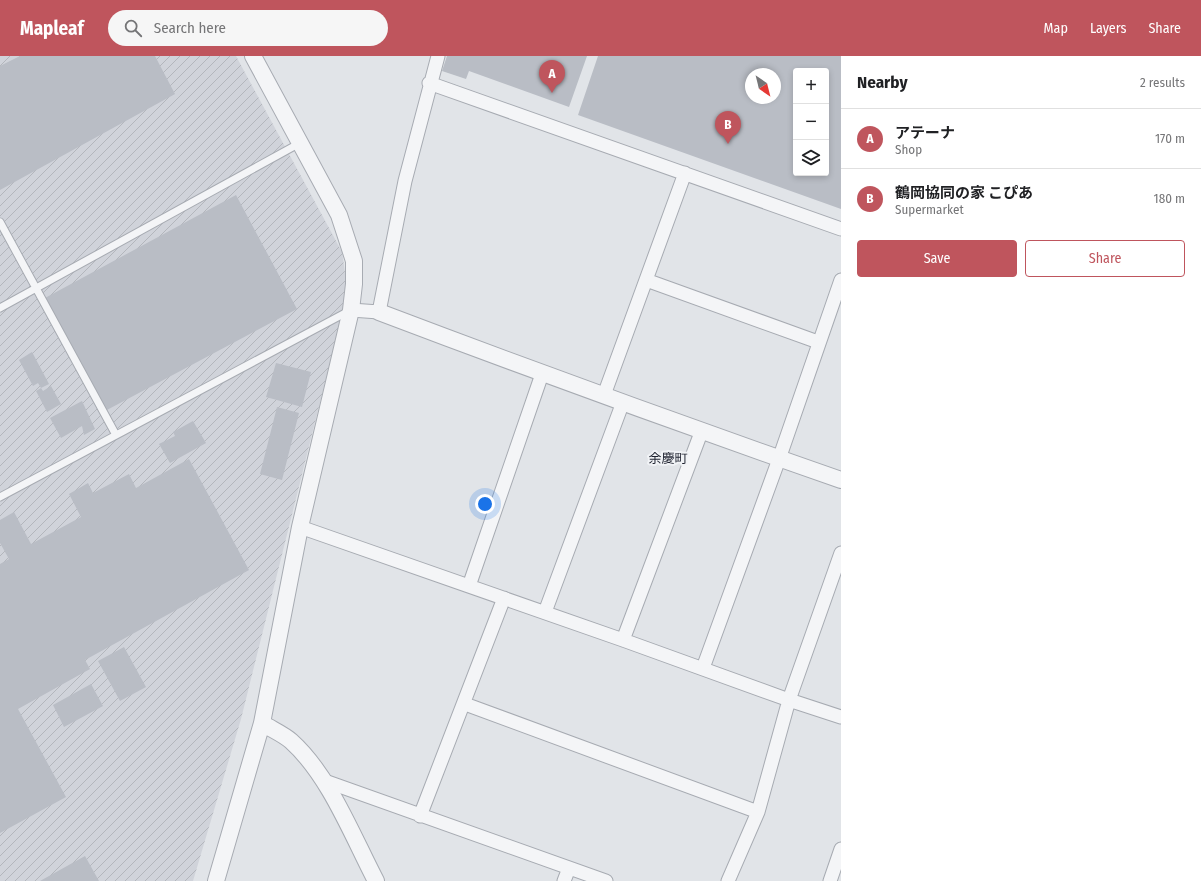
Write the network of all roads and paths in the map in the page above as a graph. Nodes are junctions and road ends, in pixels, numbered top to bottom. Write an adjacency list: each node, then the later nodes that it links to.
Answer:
1 (253, 56): 4 (street)
2 (438, 56): 3 (street)
3 (430, 83): 5 (street); 13 (street)
4 (300, 144): 10 (lane); 12 (street)
5 (685, 173): 7 (street); 8 (street)
6 (0, 222): 10 (lane)
7 (841, 229)
8 (646, 280): 14 (street); 16 (street)
9 (841, 280): 14 (street)
10 (36, 289): 11 (lane); 19 (lane)
11 (0, 308)
12 (351, 310): 13 (street); 19 (lane); 23 (street)
13 (379, 312): 15 (street)
14 (818, 342): 20 (street)
15 (542, 374): 16 (street); 25 (street)
16 (604, 394): 17 (street)
17 (623, 402): 18 (street); 27 (street)
18 (702, 430): 20 (street); 28 (street)
19 (116, 435): 22 (lane)
20 (779, 459): 21 (street); 29 (street)
21 (841, 480)
22 (0, 497)
23 (300, 527): 25 (street); 33 (street)
24 (841, 552): 30 (street)
25 (469, 586): 26 (street)
26 (504, 598): 27 (street); 31 (street)
27 (545, 612): 28 (street)
28 (623, 640): 29 (street)
29 (703, 668): 30 (street)
30 (789, 700): 32 (street); 35 (street)
31 (465, 704): 35 (street); 36 (street)
32 (841, 717)
33 (262, 723): 34 (street); 39 (street)
34 (325, 782): 36 (street); 40 (street)
35 (758, 812): 43 (street)
36 (420, 816): 38 (street)
37 (841, 849): 44 (street)
38 (569, 868): 41 (street); 42 (street)
39 (216, 881)
40 (376, 881)
41 (564, 881)
42 (606, 881)
43 (728, 881)
44 (830, 881)

